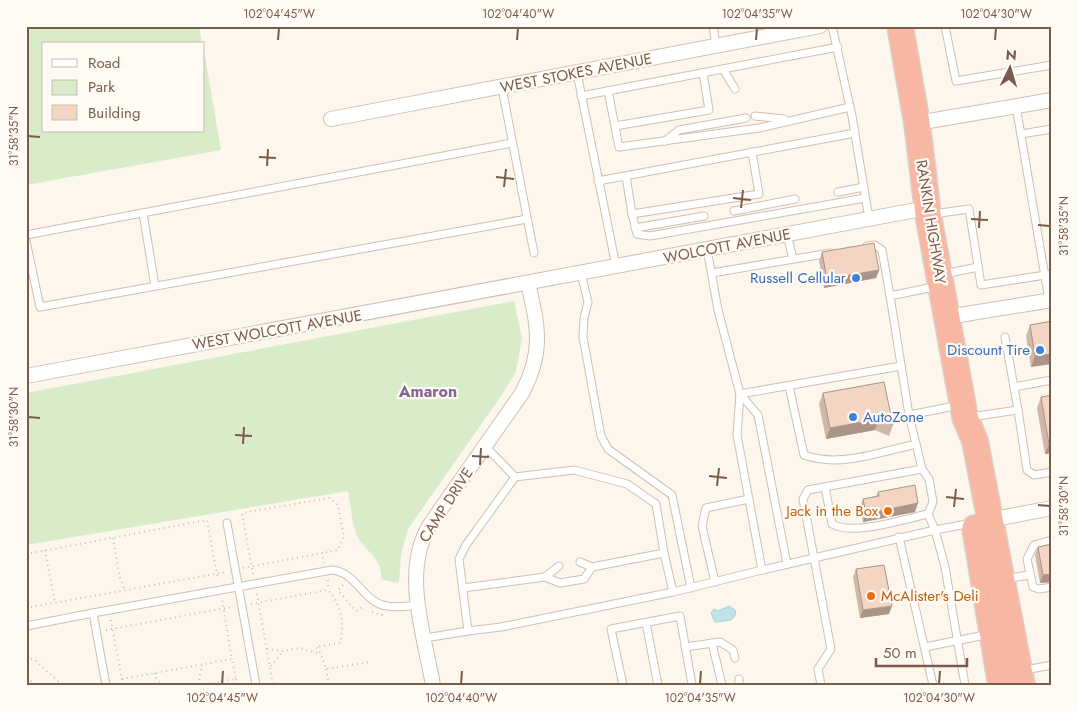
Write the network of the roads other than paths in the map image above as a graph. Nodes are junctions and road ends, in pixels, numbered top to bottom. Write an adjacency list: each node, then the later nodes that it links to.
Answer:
1 (712, 26): 6 (lane)
2 (820, 26): 6 (street, WEST STOKES AVENUE)
3 (832, 26): 7 (lane)
4 (900, 26): 23 (highway, RANKIN HIGHWAY)
5 (945, 26): 8 (lane)
6 (716, 46): 10 (street, WEST STOKES AVENUE)
7 (838, 47): 9 (lane); 18 (lane)
8 (1052, 65)
9 (723, 69): 11 (lane); 13 (lane)
10 (577, 73): 12 (street, WEST STOKES AVENUE); 15 (lane)
11 (703, 73): 14 (lane); 24 (lane)
12 (502, 88): 21 (street, WEST STOKES AVENUE); 29 (lane)
13 (735, 89)
14 (608, 91): 15 (lane); 24 (lane)
15 (581, 96): 32 (lane)
16 (1052, 100): 17 (street)
17 (1016, 106): 23 (street); 27 (lane)
18 (850, 107): 22 (lane); 26 (lane)
19 (755, 116): 22 (lane)
20 (746, 118): 28 (lane)
21 (331, 119)
22 (788, 120): 28 (lane)
23 (918, 124): 38 (highway, RANKIN HIGHWAY)
24 (615, 126): 28 (lane)
25 (1052, 129): 27 (lane)
26 (854, 133): 30 (lane); 33 (lane)
27 (1021, 134): 57 (lane)
28 (664, 141)
29 (512, 143): 39 (lane); 42 (lane)
30 (752, 152): 31 (lane); 40 (lane)
31 (626, 176): 32 (lane); 40 (lane)
32 (598, 181): 53 (lane)
33 (864, 187): 34 (lane); 35 (lane)
34 (838, 192)
35 (865, 198): 43 (lane); 44 (lane)
36 (796, 199): 37 (lane)
37 (734, 211)
38 (927, 211): 43 (street, WOLCOTT AVENUE); 54 (lane); 58 (highway, RANKIN HIGHWAY)
39 (143, 213): 45 (lane); 60 (lane)
40 (632, 214): 44 (lane)
41 (704, 216): 44 (lane)
42 (527, 219): 51 (lane); 60 (lane)
43 (869, 219): 46 (street, WOLCOTT AVENUE)
44 (635, 228)
45 (26, 234)
46 (787, 234): 49 (street, WOLCOTT AVENUE); 52 (lane)
47 (26, 241): 60 (lane)
48 (857, 248): 61 (lane)
49 (708, 249): 53 (street, WOLCOTT AVENUE); 56 (lane)
50 (838, 251): 52 (lane)
51 (534, 254)
52 (793, 259): 56 (lane)
53 (616, 266): 55 (street, WOLCOTT AVENUE)
54 (978, 267): 57 (lane); 58 (lane)
55 (581, 273): 59 (street, WOLCOTT AVENUE); 102 (lane)
56 (712, 273): 70 (lane)
57 (1048, 274): 62 (lane)
58 (940, 280): 61 (lane); 63 (highway, RANKIN HIGHWAY)
59 (528, 283): 66 (street, WEST WOLCOTT AVENUE); 75 (street, CAMP DRIVE)
60 (155, 286)
61 (890, 296): 65 (lane)
62 (1050, 300): 63 (street)
63 (947, 317): 72 (highway, RANKIN HIGHWAY)
64 (1005, 337): 69 (lane)
65 (901, 366): 68 (lane); 73 (lane)
66 (26, 376)
67 (1052, 380): 69 (lane)
68 (789, 386): 70 (lane); 74 (lane)
69 (1014, 387): 71 (lane)
70 (740, 394): 80 (lane); 91 (lane)
71 (1018, 410): 72 (lane); 77 (lane)
72 (964, 411): 73 (lane); 83 (highway, RANKIN HIGHWAY)
73 (909, 415): 74 (lane)
74 (916, 444): 76 (lane)
75 (485, 446): 78 (lane); 105 (street, CAMP DRIVE)
76 (922, 469): 79 (lane); 82 (lane)
77 (1052, 472)
78 (515, 477): 88 (lane); 101 (lane)
79 (825, 487): 82 (lane); 89 (lane)
80 (749, 499): 94 (lane); 98 (lane)
81 (1052, 508): 83 (street)
82 (928, 514): 85 (lane)
83 (982, 521): 85 (lane); 97 (highway, RANKIN HIGHWAY); 104 (highway, RANKIN HIGHWAY)
84 (227, 523): 100 (lane)
85 (935, 530): 86 (lane); 112 (lane)
86 (899, 538): 89 (lane); 115 (lane)
87 (1052, 540): 95 (lane)
88 (664, 553): 93 (lane); 103 (lane)
89 (814, 558): 91 (lane); 126 (lane)
90 (580, 562): 93 (lane)
91 (787, 564): 94 (lane)
92 (559, 566): 96 (lane)
93 (592, 567): 96 (lane)
94 (762, 570): 98 (lane)
95 (1029, 575): 97 (lane); 99 (lane)
96 (545, 577): 101 (lane)
97 (1002, 580): 118 (highway, RANKIN HIGHWAY)
98 (715, 582): 102 (lane)
99 (1052, 587)
100 (238, 588): 105 (lane); 106 (lane); 120 (lane)
101 (462, 588): 109 (lane)
102 (691, 588): 103 (lane)
103 (673, 592): 109 (lane)
104 (988, 604): 110 (highway, RANKIN HIGHWAY); 118 (highway)
105 (419, 605): 111 (street, CAMP DRIVE)
106 (93, 613): 108 (lane); 119 (lane)
107 (646, 623): 114 (lane); 122 (lane); 123 (lane)
108 (26, 626)
109 (468, 631): 111 (lane)
110 (992, 634): 112 (lane); 118 (highway, RANKIN HIGHWAY)
111 (425, 638): 121 (street, CAMP DRIVE)
112 (956, 641): 115 (lane); 128 (lane)
113 (712, 643): 114 (lane); 116 (lane); 125 (lane)
114 (685, 647): 124 (lane)
115 (925, 647): 127 (lane)
116 (735, 658)
117 (1052, 665): 118 (lane)
118 (1014, 681)
119 (106, 685)
120 (256, 685)
121 (433, 685)
122 (623, 685)
123 (658, 685)
124 (692, 685)
125 (722, 685)
126 (821, 685)
127 (933, 685)
128 (965, 685)

